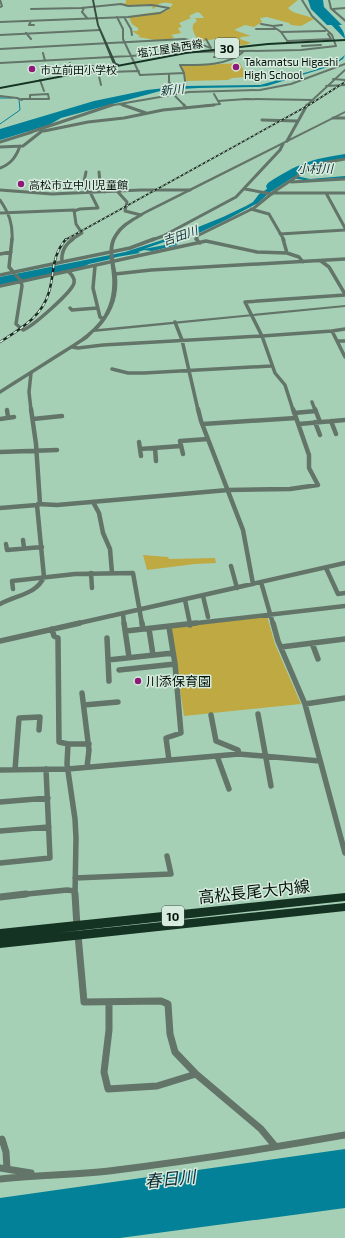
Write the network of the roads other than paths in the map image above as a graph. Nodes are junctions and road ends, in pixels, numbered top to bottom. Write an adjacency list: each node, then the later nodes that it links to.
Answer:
1 (0, 0): 6 (street)
2 (93, 0): 5 (main road)
3 (302, 0): 38 (street)
4 (329, 0): 10 (street)
5 (94, 6): 7 (street); 13 (main road); 14 (street)
6 (0, 7)
7 (84, 8): 9 (street); 12 (street)
8 (345, 8): 10 (street)
9 (31, 9)
10 (335, 12): 16 (street)
11 (117, 17): 13 (street); 14 (street); 42 (street)
12 (87, 18): 13 (street); 15 (street)
13 (96, 18): 28 (main road)
14 (124, 18): 34 (street)
15 (31, 21): 17 (street); 20 (street)
16 (345, 21)
17 (0, 22)
18 (268, 22): 21 (street)
19 (260, 24): 21 (street)
20 (34, 25)
21 (270, 25): 23 (street)
22 (282, 25): 23 (street)
23 (274, 26): 27 (street)
24 (318, 26): 29 (street)
25 (36, 29): 32 (street)
26 (256, 29): 27 (street)
27 (276, 29): 30 (street)
28 (100, 30): 32 (street); 41 (main road)
29 (325, 31): 31 (street); 37 (street)
30 (281, 32): 31 (street); 40 (street)
31 (307, 32): 37 (street)
32 (27, 33): 33 (street); 35 (street)
33 (0, 34)
34 (132, 34)
35 (31, 39)
36 (206, 39): 48 (street)
37 (314, 40): 40 (street)
38 (336, 40): 39 (main road, 塩江屋島西線 / 30); 40 (main road, 塩江屋島西線 / 30); 45 (street)
39 (345, 40)
40 (288, 42): 43 (main road, 塩江屋島西線 / 30)
41 (106, 44): 42 (street); 47 (street); 59 (main road)
42 (126, 44): 48 (street); 60 (street)
43 (268, 44): 48 (main road, 塩江屋島西線 / 30); 50 (street)
44 (302, 46): 45 (street)
45 (336, 46): 49 (street)
46 (289, 47): 49 (street)
47 (0, 49)
48 (213, 50): 51 (street); 54 (main road, 塩江屋島西線 / 30); 55 (street)
49 (292, 50): 50 (street)
50 (275, 51): 52 (street)
51 (221, 52): 52 (street); 58 (street)
52 (243, 52): 74 (street)
53 (42, 53): 64 (street)
54 (188, 53): 55 (street); 57 (main road, 塩江屋島西線 / 30)
55 (209, 54): 61 (street); 62 (street)
56 (232, 54): 58 (street)
57 (169, 55): 60 (street); 65 (main road, 塩江屋島西線 / 30)
58 (225, 55): 62 (street)
59 (112, 56): 60 (street); 64 (street); 68 (main road)
60 (131, 56): 65 (street)
61 (205, 57)
62 (214, 57): 63 (street)
63 (217, 59)
64 (45, 60): 66 (street)
65 (134, 62): 68 (main road, 塩江屋島西線 / 30); 73 (street)
66 (0, 63)
67 (345, 64): 70 (street)
68 (118, 65): 72 (main road, 塩江屋島西線 / 30)
69 (71, 66): 72 (street)
70 (335, 68): 71 (street); 84 (street)
71 (345, 70): 77 (street)
72 (97, 71): 73 (street); 76 (main road, 塩江屋島西線 / 30); 80 (street)
73 (139, 71): 75 (street)
74 (184, 73): 75 (street); 79 (street)
75 (169, 74): 86 (street)
76 (40, 80): 83 (main road, 塩江屋島西線 / 30); 85 (street)
77 (333, 80): 78 (street); 82 (street)
78 (345, 80)
79 (185, 81)
80 (101, 85)
81 (345, 85): 82 (street)
82 (326, 86): 92 (street)
83 (0, 88)
84 (260, 90): 86 (street); 91 (street)
85 (44, 91)
86 (178, 93): 87 (street)
87 (166, 94): 94 (street); 95 (street)
88 (214, 94): 93 (street)
89 (0, 96): 90 (street)
90 (30, 99): 90 (street)
91 (256, 100): 92 (street); 93 (street)
92 (313, 100): 101 (street)
93 (218, 101): 95 (street)
94 (112, 105): 97 (street); 103 (street)
95 (186, 108): 97 (street)
96 (345, 112): 98 (street)
97 (147, 113): 102 (street)
98 (333, 118): 99 (street); 104 (street)
99 (345, 118)
100 (262, 120): 101 (street)
101 (297, 121): 104 (street)
102 (42, 131): 103 (street); 107 (street)
103 (28, 133): 105 (street)
104 (288, 141): 106 (street)
105 (0, 142)
106 (283, 144): 120 (street); 123 (street)
107 (20, 146): 108 (street); 110 (street)
108 (0, 147)
109 (345, 159): 113 (street)
110 (0, 168)
111 (86, 172): 117 (street)
112 (99, 172): 118 (street)
113 (302, 173): 114 (street); 116 (street)
114 (345, 175)
115 (345, 179): 116 (street)
116 (291, 181): 127 (street)
117 (84, 182): 118 (street); 125 (street)
118 (100, 182): 126 (street)
119 (121, 186): 122 (street)
120 (244, 189): 127 (street); 140 (street)
121 (0, 190): 125 (street)
122 (124, 190): 123 (street); 124 (street)
123 (190, 190): 135 (street)
124 (117, 191): 126 (street); 135 (street)
125 (89, 192): 126 (street); 132 (street)
126 (105, 192)
127 (272, 193): 128 (street); 131 (street)
128 (326, 193): 129 (street); 136 (street)
129 (345, 193)
130 (0, 200): 134 (street)
131 (251, 209): 137 (street); 138 (street)
132 (74, 211): 134 (street); 146 (street)
133 (0, 213): 134 (street)
134 (9, 213): 139 (street)
135 (141, 215): 140 (street)
136 (345, 229): 137 (street)
137 (280, 234): 141 (street)
138 (200, 243): 141 (street); 144 (street)
139 (11, 252): 142 (street); 150 (street)
140 (111, 252): 144 (street); 146 (street)
141 (287, 253): 147 (street)
142 (0, 254)
143 (345, 259): 145 (street)
144 (113, 261): 148 (street); 151 (street)
145 (321, 261): 147 (street); 155 (street)
146 (62, 262): 150 (street)
147 (303, 262): 151 (street)
148 (95, 266): 149 (street); 158 (street)
149 (69, 272): 153 (street); 153 (street)
150 (14, 273): 152 (street); 153 (street)
151 (115, 274): 160 (street)
152 (0, 275)
153 (21, 282): 154 (street)
154 (0, 286)
155 (345, 293): 159 (street)
156 (345, 306): 159 (street)
157 (70, 308): 158 (street)
158 (97, 308): 160 (street)
159 (251, 315): 161 (street); 165 (street)
160 (103, 319): 163 (street)
161 (175, 322): 163 (street); 166 (street)
162 (345, 329): 164 (street)
163 (93, 331): 169 (street)
164 (332, 331): 165 (street); 167 (street)
165 (262, 336): 166 (street); 171 (street)
166 (182, 340): 169 (street); 173 (street)
167 (337, 341): 168 (street); 170 (street)
168 (345, 341)
169 (72, 347): 174 (street)
170 (345, 357)
171 (271, 366): 173 (street); 179 (street)
172 (112, 370): 173 (street)
173 (190, 370): 190 (street)
174 (30, 373): 175 (street); 185 (street)
175 (0, 392)
176 (312, 402): 178 (street)
177 (7, 410): 181 (street)
178 (316, 411): 179 (street); 189 (street)
179 (294, 413): 183 (street)
180 (62, 416): 185 (street)
181 (8, 417): 182 (street); 184 (street)
182 (14, 417)
183 (296, 418): 190 (street); 191 (street)
184 (0, 419)
185 (33, 419): 199 (street)
186 (345, 420): 187 (street)
187 (331, 421): 189 (street); 192 (street)
188 (315, 422): 189 (street); 191 (street); 193 (street)
189 (320, 422)
190 (203, 424): 194 (street)
191 (298, 424): 205 (street)
192 (336, 434)
193 (320, 435)
194 (208, 439): 196 (street); 205 (street)
195 (139, 442): 198 (street)
196 (181, 446): 197 (street); 202 (street)
197 (154, 448): 198 (street); 204 (street)
198 (140, 449): 203 (street)
199 (35, 450): 200 (street); 201 (street); 207 (street)
200 (57, 450)
201 (0, 452)
202 (182, 454)
203 (141, 456)
204 (156, 461)
205 (228, 490): 206 (street); 220 (street)
206 (93, 502): 207 (street); 217 (street)
207 (38, 505): 208 (street); 211 (street)
208 (0, 508)
209 (23, 540): 212 (street)
210 (6, 544): 212 (street)
211 (42, 547): 212 (street); 218 (street)
212 (24, 548)
213 (345, 563): 215 (street)
214 (231, 566): 222 (street)
215 (326, 568): 219 (street); 224 (street)
216 (91, 573): 217 (street); 218 (street); 221 (street)
217 (112, 573): 229 (street)
218 (44, 577): 223 (street); 227 (street)
219 (261, 582): 220 (street); 231 (street)
220 (253, 584): 222 (street)
221 (92, 588)
222 (237, 588): 225 (street)
223 (13, 589)
224 (345, 593)
225 (203, 596): 226 (street); 232 (street)
226 (185, 600): 229 (street); 233 (street)
227 (0, 604)
228 (345, 606): 231 (street)
229 (139, 610): 230 (street); 235 (street)
230 (123, 614): 236 (street); 237 (street)
231 (270, 616): 233 (street); 242 (street)
232 (208, 617)
233 (190, 624): 234 (street)
234 (169, 627): 235 (street); 243 (street)
235 (146, 629): 237 (street); 244 (street)
236 (52, 630): 240 (street); 259 (street)
237 (126, 631): 245 (street)
238 (107, 638): 247 (street)
239 (345, 639): 241 (street)
240 (0, 641)
241 (312, 643): 242 (street); 246 (street)
242 (281, 647): 254 (street)
243 (173, 652): 244 (street); 248 (street)
244 (153, 655): 245 (street)
245 (129, 657): 247 (street)
246 (318, 659)
247 (108, 660): 250 (street)
248 (175, 664): 249 (street); 264 (street)
249 (119, 670)
250 (109, 681)
251 (82, 693): 255 (street)
252 (345, 698): 254 (street)
253 (118, 702): 255 (street)
254 (304, 704): 265 (street)
255 (84, 705): 260 (street)
256 (258, 714): 263 (street)
257 (211, 715): 261 (street)
258 (39, 730): 270 (street)
259 (68, 744): 260 (street); 268 (street)
260 (89, 744): 266 (street)
261 (239, 752): 262 (street); 263 (street)
262 (217, 756): 264 (street); 272 (street)
263 (267, 756): 265 (street); 271 (street)
264 (169, 760): 266 (street)
265 (320, 761): 277 (street)
266 (87, 767): 268 (street)
267 (46, 769): 268 (street); 270 (street); 273 (street)
268 (68, 769): 280 (street)
269 (0, 770): 270 (street)
270 (15, 770)
271 (271, 786)
272 (229, 789)
273 (48, 798): 274 (street); 275 (street)
274 (0, 802)
275 (49, 827): 276 (street); 279 (street)
276 (0, 831)
277 (345, 853)
278 (168, 856): 280 (street)
279 (0, 862)
280 (75, 878): 281 (street)
281 (75, 891): 282 (street); 285 (street)
282 (0, 897)
283 (345, 897): 285 (main road, 高松長尾大内線 / 10)
284 (345, 907): 285 (main road, 高松長尾大内線 / 10)
285 (77, 930): 286 (main road, 高松長尾大内線 / 10); 287 (main road, 高松長尾大内線 / 10); 288 (street)
286 (0, 934)
287 (0, 943)
288 (109, 1002): 289 (street); 289 (street)
289 (196, 1074): 292 (street)
290 (345, 1136): 292 (street)
291 (2, 1139): 293 (street)
292 (275, 1146): 294 (street)
293 (4, 1169): 294 (street)
294 (37, 1174): 295 (street)
295 (0, 1179)

